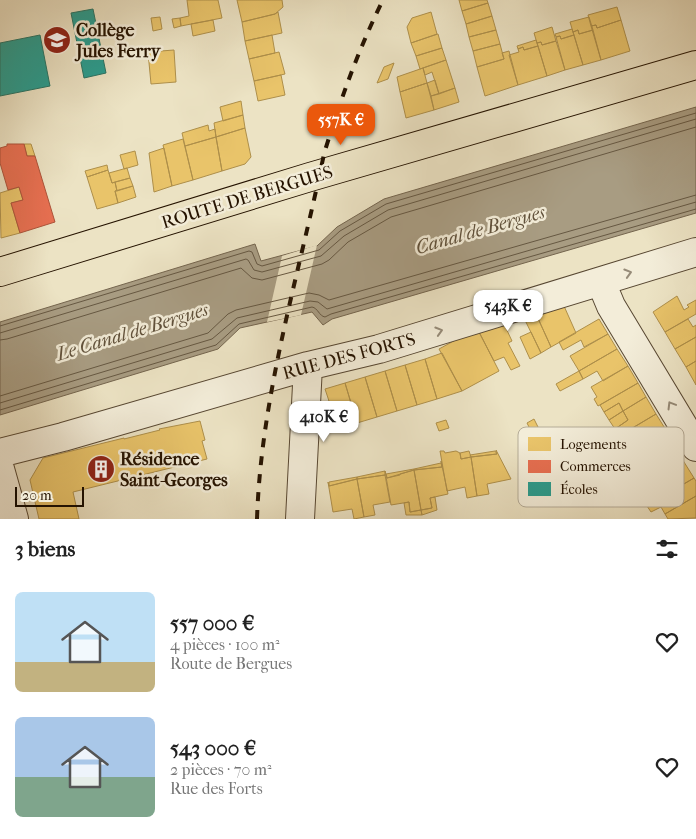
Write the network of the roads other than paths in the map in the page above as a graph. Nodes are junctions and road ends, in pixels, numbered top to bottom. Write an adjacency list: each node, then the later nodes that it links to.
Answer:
1 (696, 65): 3 (main road, ROUTE DE BERGUES)
2 (696, 252): 4 (street, RUE DES FORTS, one-way to 2)
3 (0, 272)
4 (601, 282): 5 (street, RUE DES FORTS, one-way to 4); 7 (street, one-way to 4)
5 (308, 366): 9 (street, RUE DES FORTS); 12 (street)
6 (684, 427): 8 (street, one-way to 6)
7 (684, 427)
8 (696, 447)
9 (0, 453)
10 (0, 469): 11 (street)
11 (14, 519)
12 (300, 519)

